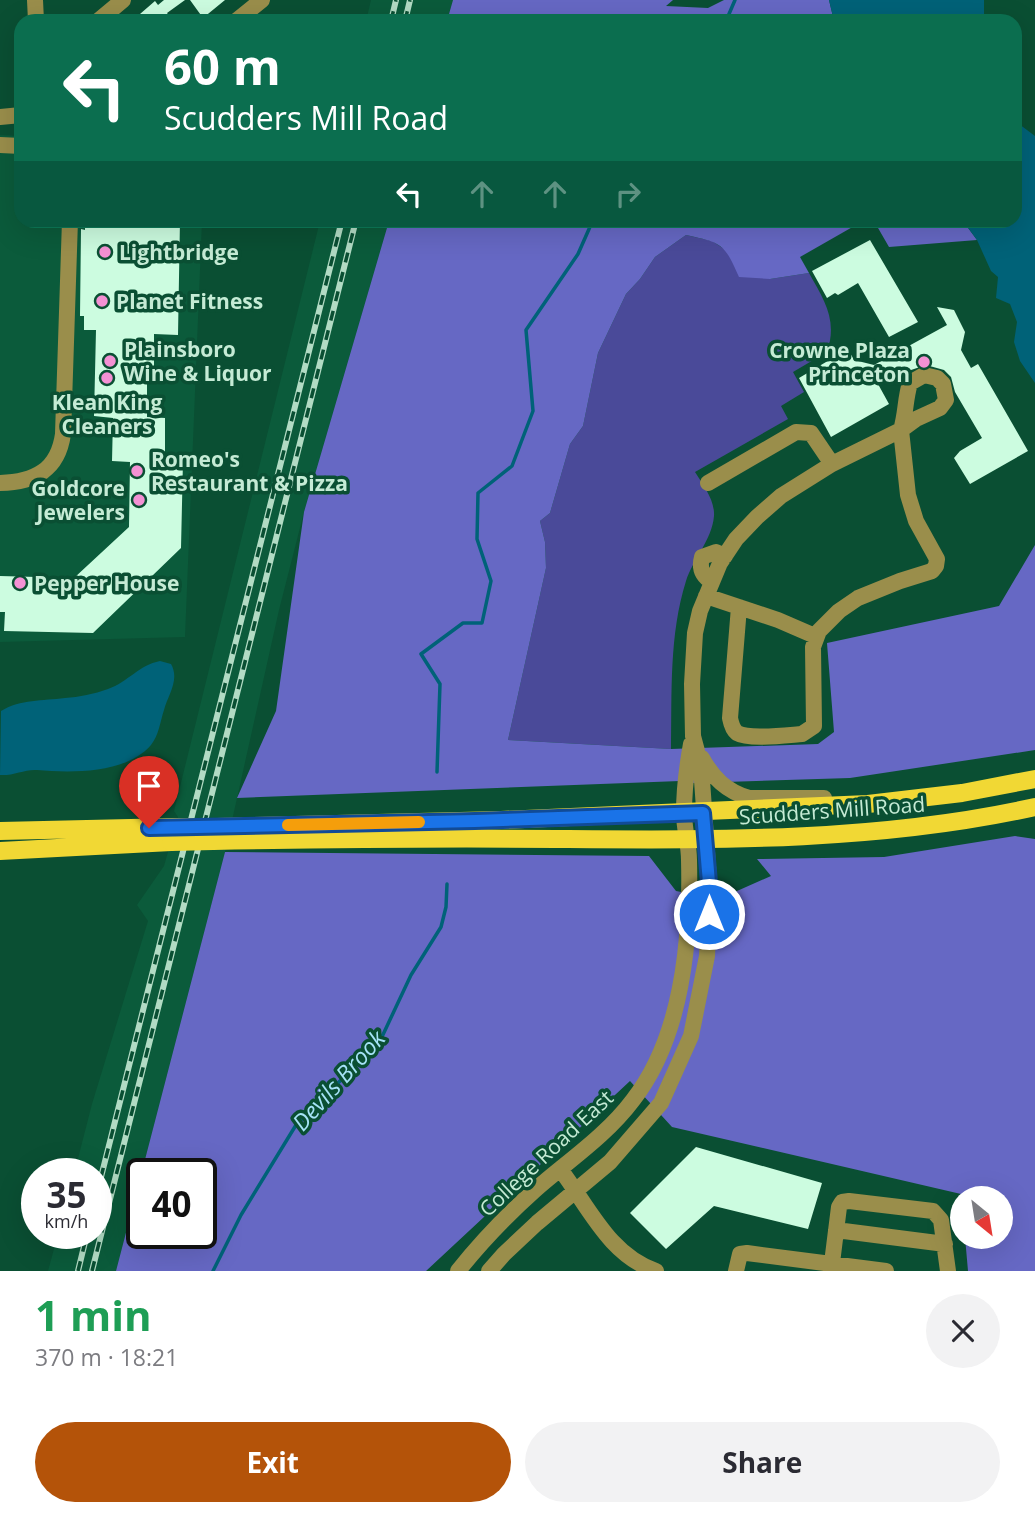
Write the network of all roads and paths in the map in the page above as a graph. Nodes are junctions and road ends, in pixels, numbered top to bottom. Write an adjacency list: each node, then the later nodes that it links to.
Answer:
1 (123, 0): 3 (street)
2 (262, 0): 4 (street)
3 (106, 14)
4 (245, 14)
5 (70, 228): 9 (street)
6 (813, 416): 7 (street)
7 (811, 433): 8 (street); 10 (street)
8 (832, 464): 11 (street); 13 (street)
9 (0, 483)
10 (708, 483)
11 (709, 589): 12 (street); 14 (street)
12 (739, 607): 13 (street); 13 (street)
13 (815, 636)
14 (693, 736): 16 (street); 18 (street, College Road East); 19 (street)
15 (1035, 779): 16 (main road, Scudders Mill Road)
16 (868, 804): 19 (main road, Scudders Mill Road)
17 (1035, 807): 23 (main road, Scudders Mill Road)
18 (684, 813): 19 (main road, Scudders Mill Road); 21 (main road, Scudders Mill Road); 24 (street, College Road East)
19 (703, 813): 23 (street)
20 (0, 831): 22 (main road, Scudders Mill Road)
21 (215, 834): 22 (main road, Scudders Mill Road, bridge); 24 (main road, Scudders Mill Road)
22 (173, 835): 25 (main road, Scudders Mill Road)
23 (707, 839): 24 (main road, Scudders Mill Road); 27 (street)
24 (687, 840): 26 (street, College Road East)
25 (0, 851)
26 (560, 1170): 27 (street); 31 (street, College Road East)
27 (576, 1189): 32 (street); 33 (street)
28 (836, 1230): 29 (street); 29 (street); 30 (street)
29 (944, 1244): 36 (street)
30 (831, 1267): 34 (street); 35 (street)
31 (458, 1271)
32 (489, 1271)
33 (656, 1271)
34 (736, 1271)
35 (886, 1271)
36 (948, 1271)

